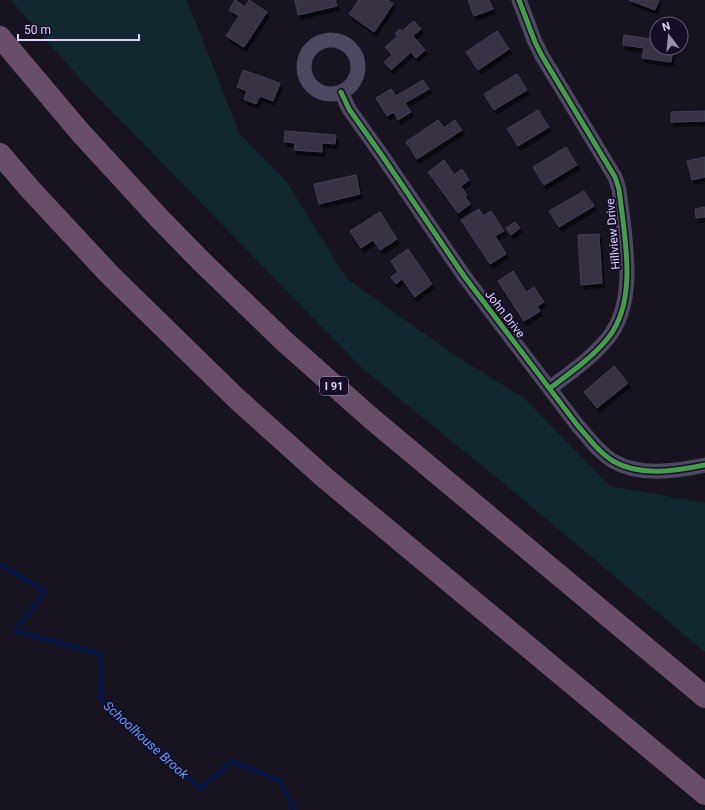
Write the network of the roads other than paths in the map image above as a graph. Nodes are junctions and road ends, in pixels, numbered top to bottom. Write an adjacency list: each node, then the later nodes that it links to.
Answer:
1 (519, 0): 5 (street, Hillview Drive)
2 (0, 38): 7 (highway, I 91)
3 (341, 92): 5 (street, John Drive)
4 (0, 154): 8 (highway)
5 (550, 388): 6 (street, John Drive)
6 (705, 465)
7 (705, 697)
8 (705, 794)

